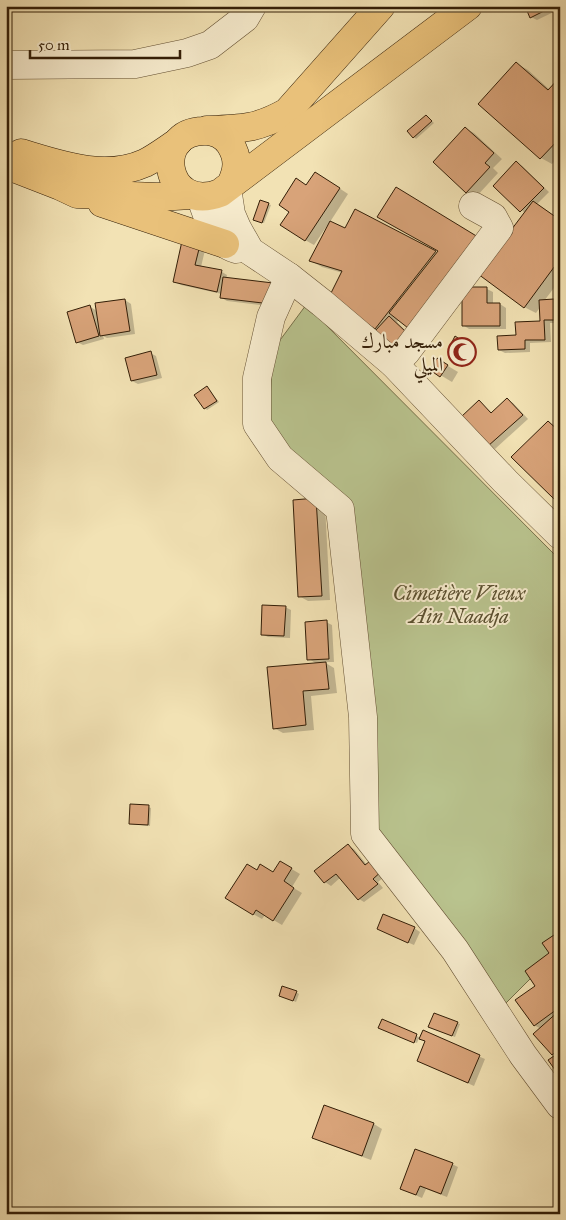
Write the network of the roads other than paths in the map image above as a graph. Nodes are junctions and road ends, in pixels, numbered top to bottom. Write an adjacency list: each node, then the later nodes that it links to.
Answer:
1 (252, 6): 4 (street)
2 (381, 6): 5 (main road)
3 (468, 6): 9 (main road)
4 (6, 65)
5 (207, 130): 6 (main road); 9 (main road)
6 (178, 142): 7 (main road); 11 (main road)
7 (6, 149)
8 (6, 165): 10 (main road)
9 (229, 186): 11 (main road); 13 (street)
10 (77, 194): 11 (main road); 13 (main road)
11 (196, 196): 13 (street)
12 (473, 206): 15 (street)
13 (237, 248): 14 (street)
14 (289, 277): 15 (street); 17 (street)
15 (394, 364): 16 (street)
16 (560, 534)
17 (560, 1105)

